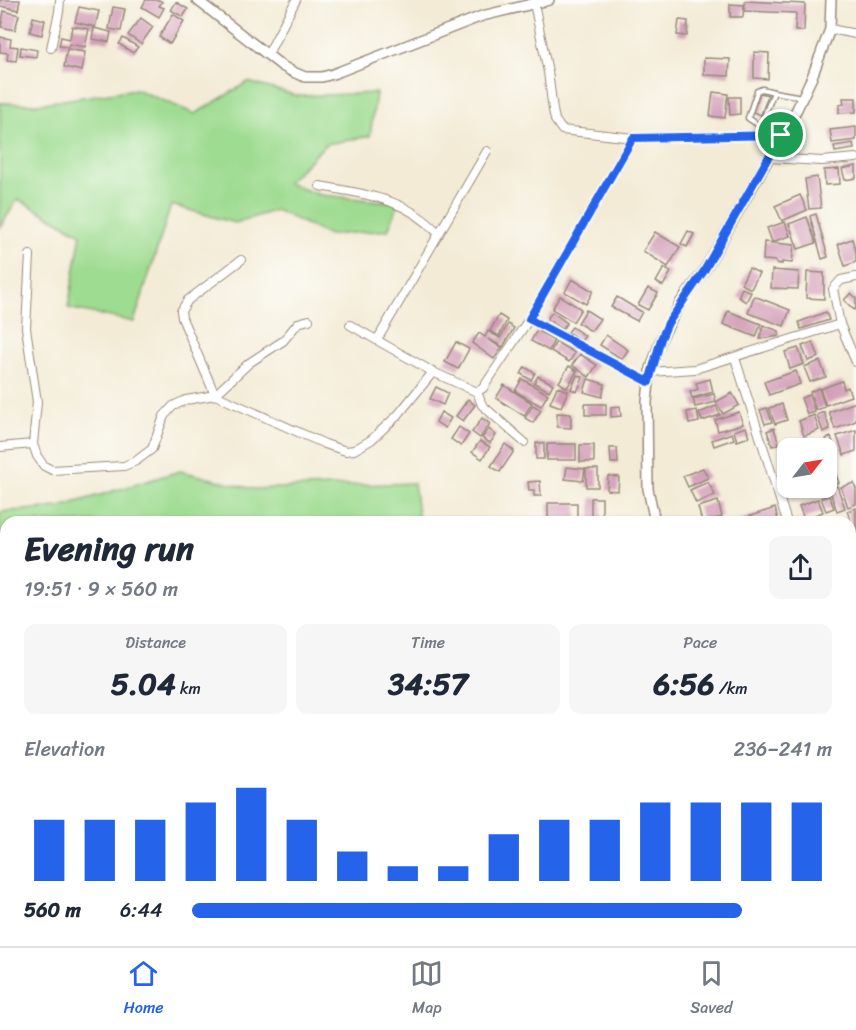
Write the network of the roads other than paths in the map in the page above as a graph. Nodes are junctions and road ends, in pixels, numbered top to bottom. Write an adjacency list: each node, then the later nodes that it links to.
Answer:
1 (60, 0): 9 (street)
2 (197, 0): 10 (street)
3 (297, 0): 10 (street)
4 (549, 0): 6 (street)
5 (831, 0): 7 (street)
6 (534, 3): 10 (street); 15 (street)
7 (830, 29): 8 (street); 12 (street)
8 (856, 34)
9 (51, 48)
10 (268, 54)
11 (774, 92): 12 (lane); 13 (lane); 13 (lane)
12 (802, 97): 14 (street)
13 (760, 126): 14 (lane)
14 (781, 135): 15 (street); 17 (street)
15 (633, 138): 24 (street)
16 (487, 150): 20 (street)
17 (769, 158): 18 (street); 32 (street)
18 (856, 158)
19 (320, 186): 20 (street)
20 (439, 234): 28 (street)
21 (30, 255): 37 (street)
22 (241, 260): 35 (street)
23 (856, 277): 26 (street)
24 (529, 319): 33 (street); 34 (street)
25 (309, 320): 35 (street)
26 (840, 324): 29 (street); 30 (street)
27 (350, 325): 28 (street)
28 (377, 340): 31 (street)
29 (735, 358): 32 (street); 40 (street)
30 (856, 362)
31 (433, 372): 34 (street); 35 (street)
32 (651, 372): 33 (street)
33 (649, 382): 39 (street)
34 (477, 392): 36 (street)
35 (215, 395): 37 (street)
36 (524, 442)
37 (33, 444): 38 (street)
38 (0, 447)
39 (653, 516)
40 (785, 516)

